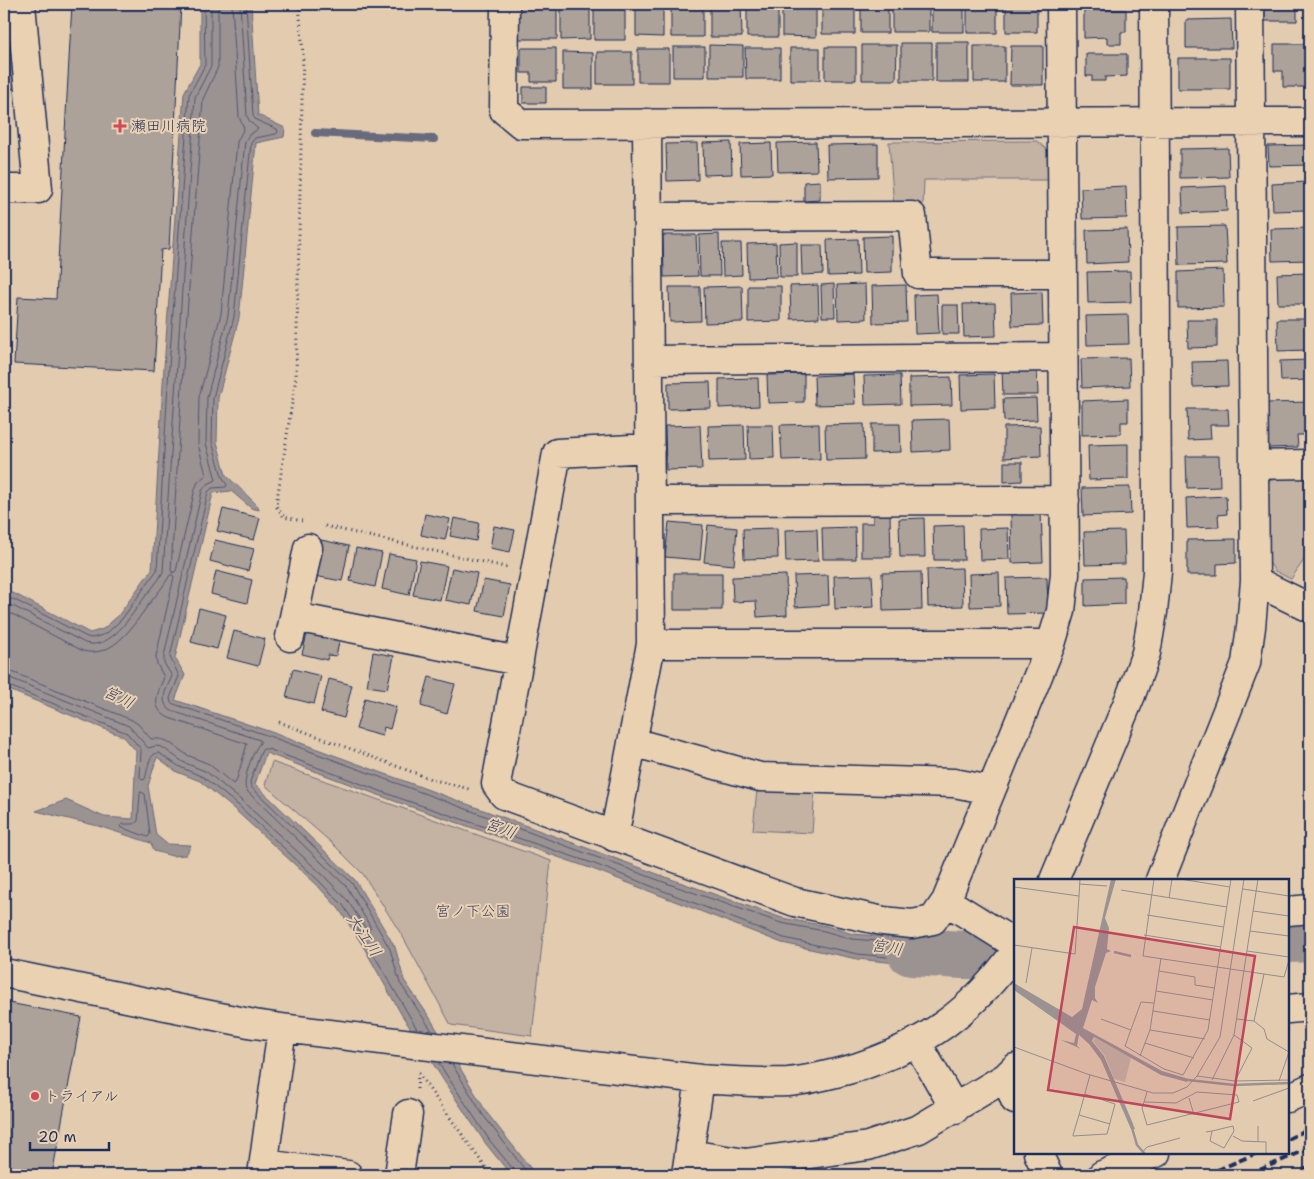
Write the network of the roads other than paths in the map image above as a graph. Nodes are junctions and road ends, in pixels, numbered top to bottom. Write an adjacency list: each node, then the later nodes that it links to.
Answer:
1 (21, 4): 11 (street)
2 (505, 4): 9 (street)
3 (1061, 4): 6 (street)
4 (1154, 4): 7 (street)
5 (1250, 4): 10 (street)
6 (1062, 122): 7 (street); 9 (street); 13 (street)
7 (1154, 122): 10 (street); 30 (street)
8 (1310, 122): 10 (street)
9 (647, 123): 12 (street)
10 (1251, 123): 18 (street)
11 (4, 189)
12 (648, 217): 13 (street); 15 (street)
13 (1063, 274): 14 (street)
14 (1063, 357): 15 (street); 19 (street)
15 (649, 360): 16 (street)
16 (650, 448): 20 (street); 26 (street)
17 (1310, 464): 18 (street)
18 (1254, 465): 22 (street)
19 (1065, 500): 20 (street); 25 (street)
20 (650, 501): 24 (street)
21 (316, 537): 26 (street)
22 (1255, 581): 23 (street); 31 (street)
23 (1310, 608)
24 (651, 644): 25 (street); 27 (street)
25 (1051, 644): 28 (street)
26 (518, 661): 29 (street)
27 (632, 742): 28 (street); 29 (street)
28 (991, 790): 32 (street)
29 (614, 837): 32 (street)
30 (1054, 879)
31 (1160, 879)
32 (946, 901): 35 (street)
33 (1310, 908): 34 (street)
34 (1289, 911)
35 (1014, 943)
36 (1014, 953): 41 (street)
37 (4, 973): 40 (street)
38 (1310, 1007): 39 (street)
39 (1289, 1009)
40 (282, 1028): 42 (street); 51 (street)
41 (917, 1043): 42 (street); 46 (street)
42 (700, 1079): 50 (street)
43 (1012, 1082): 46 (street)
44 (1310, 1088): 45 (street)
45 (1289, 1098)
46 (955, 1109): 50 (street)
47 (408, 1114): 53 (street)
48 (1038, 1154): 54 (street)
49 (1154, 1154): 55 (street)
50 (687, 1165)
51 (263, 1170): 52 (street)
52 (348, 1175)
53 (399, 1175)
54 (1048, 1175)
55 (1102, 1175)

